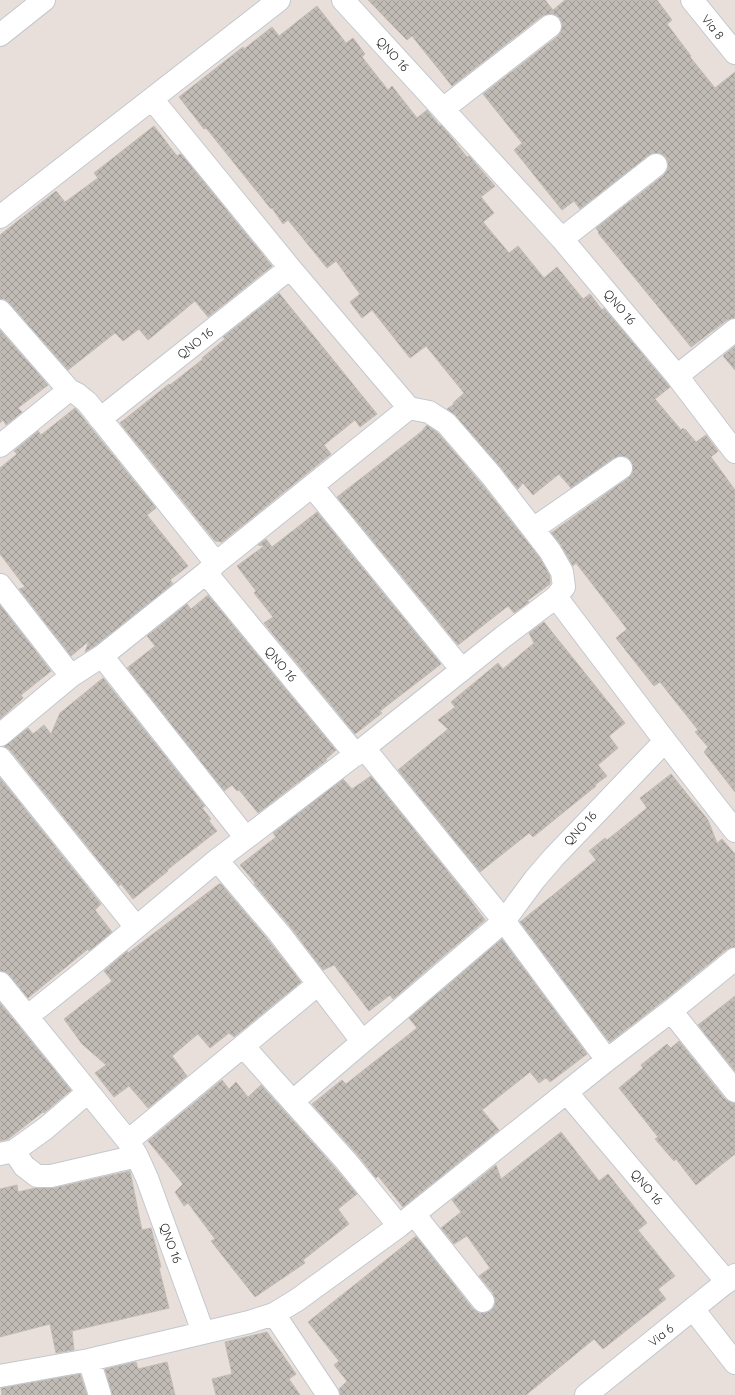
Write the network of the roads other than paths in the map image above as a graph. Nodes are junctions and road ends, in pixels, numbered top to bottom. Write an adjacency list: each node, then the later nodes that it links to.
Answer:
1 (44, 0): 6 (street)
2 (279, 0): 8 (street)
3 (343, 0): 9 (street, QNO 16)
4 (692, 0): 7 (street, Via 8)
5 (550, 26): 9 (street)
6 (0, 35)
7 (735, 53)
8 (152, 99): 11 (street); 13 (street)
9 (443, 109): 12 (street, QNO 16)
10 (656, 165): 12 (street)
11 (0, 217)
12 (562, 239): 16 (street, QNO 16)
13 (290, 268): 18 (street); 19 (street, QNO 16)
14 (0, 311): 17 (street, QNO 16)
15 (735, 330): 16 (street)
16 (677, 376): 21 (street, QNO 16)
17 (69, 390): 19 (street, QNO 16); 20 (street)
18 (409, 408): 23 (street); 24 (street)
19 (100, 419): 25 (street, QNO 16)
20 (0, 446)
21 (735, 452)
22 (621, 468): 24 (street)
23 (312, 486): 25 (street); 29 (street)
24 (533, 529): 27 (street)
25 (211, 568): 28 (street); 33 (street, QNO 16)
26 (0, 585): 30 (street)
27 (556, 597): 29 (street); 32 (street)
28 (102, 656): 30 (street); 36 (street)
29 (462, 670): 33 (street)
30 (71, 676): 31 (street)
31 (0, 735)
32 (665, 741): 35 (street); 38 (street, QNO 16)
33 (360, 752): 36 (street); 38 (street, QNO 16)
34 (0, 758): 39 (street)
35 (735, 831)
36 (246, 838): 37 (street)
37 (217, 860): 39 (street); 42 (street)
38 (504, 922): 45 (street, QNO 16); 47 (street, QNO 16)
39 (136, 927): 44 (street)
40 (735, 959): 43 (street)
41 (0, 983): 44 (street, QNO 16)
42 (317, 985): 45 (street); 46 (street)
43 (671, 1011): 47 (street); 48 (street)
44 (28, 1016): 49 (street, QNO 16)
45 (362, 1042): 51 (street, QNO 16)
46 (243, 1046): 51 (street); 52 (street)
47 (607, 1060): 50 (street)
48 (735, 1091)
49 (88, 1092): 52 (street, QNO 16); 53 (street)
50 (567, 1093): 54 (street); 55 (street, QNO 16)
51 (293, 1101): 54 (street)
52 (133, 1148): 53 (street); 59 (street, QNO 16)
53 (7, 1152)
54 (407, 1220): 56 (street); 58 (street)
55 (731, 1278): 57 (street, Via 6)
56 (483, 1301)
57 (693, 1309): 61 (street); 65 (street, Via 6)
58 (274, 1314): 59 (street); 64 (street)
59 (204, 1332): 60 (street)
60 (89, 1360): 62 (street); 63 (street)
61 (735, 1363)
62 (0, 1376)
63 (100, 1395)
64 (328, 1395)
65 (586, 1395)

